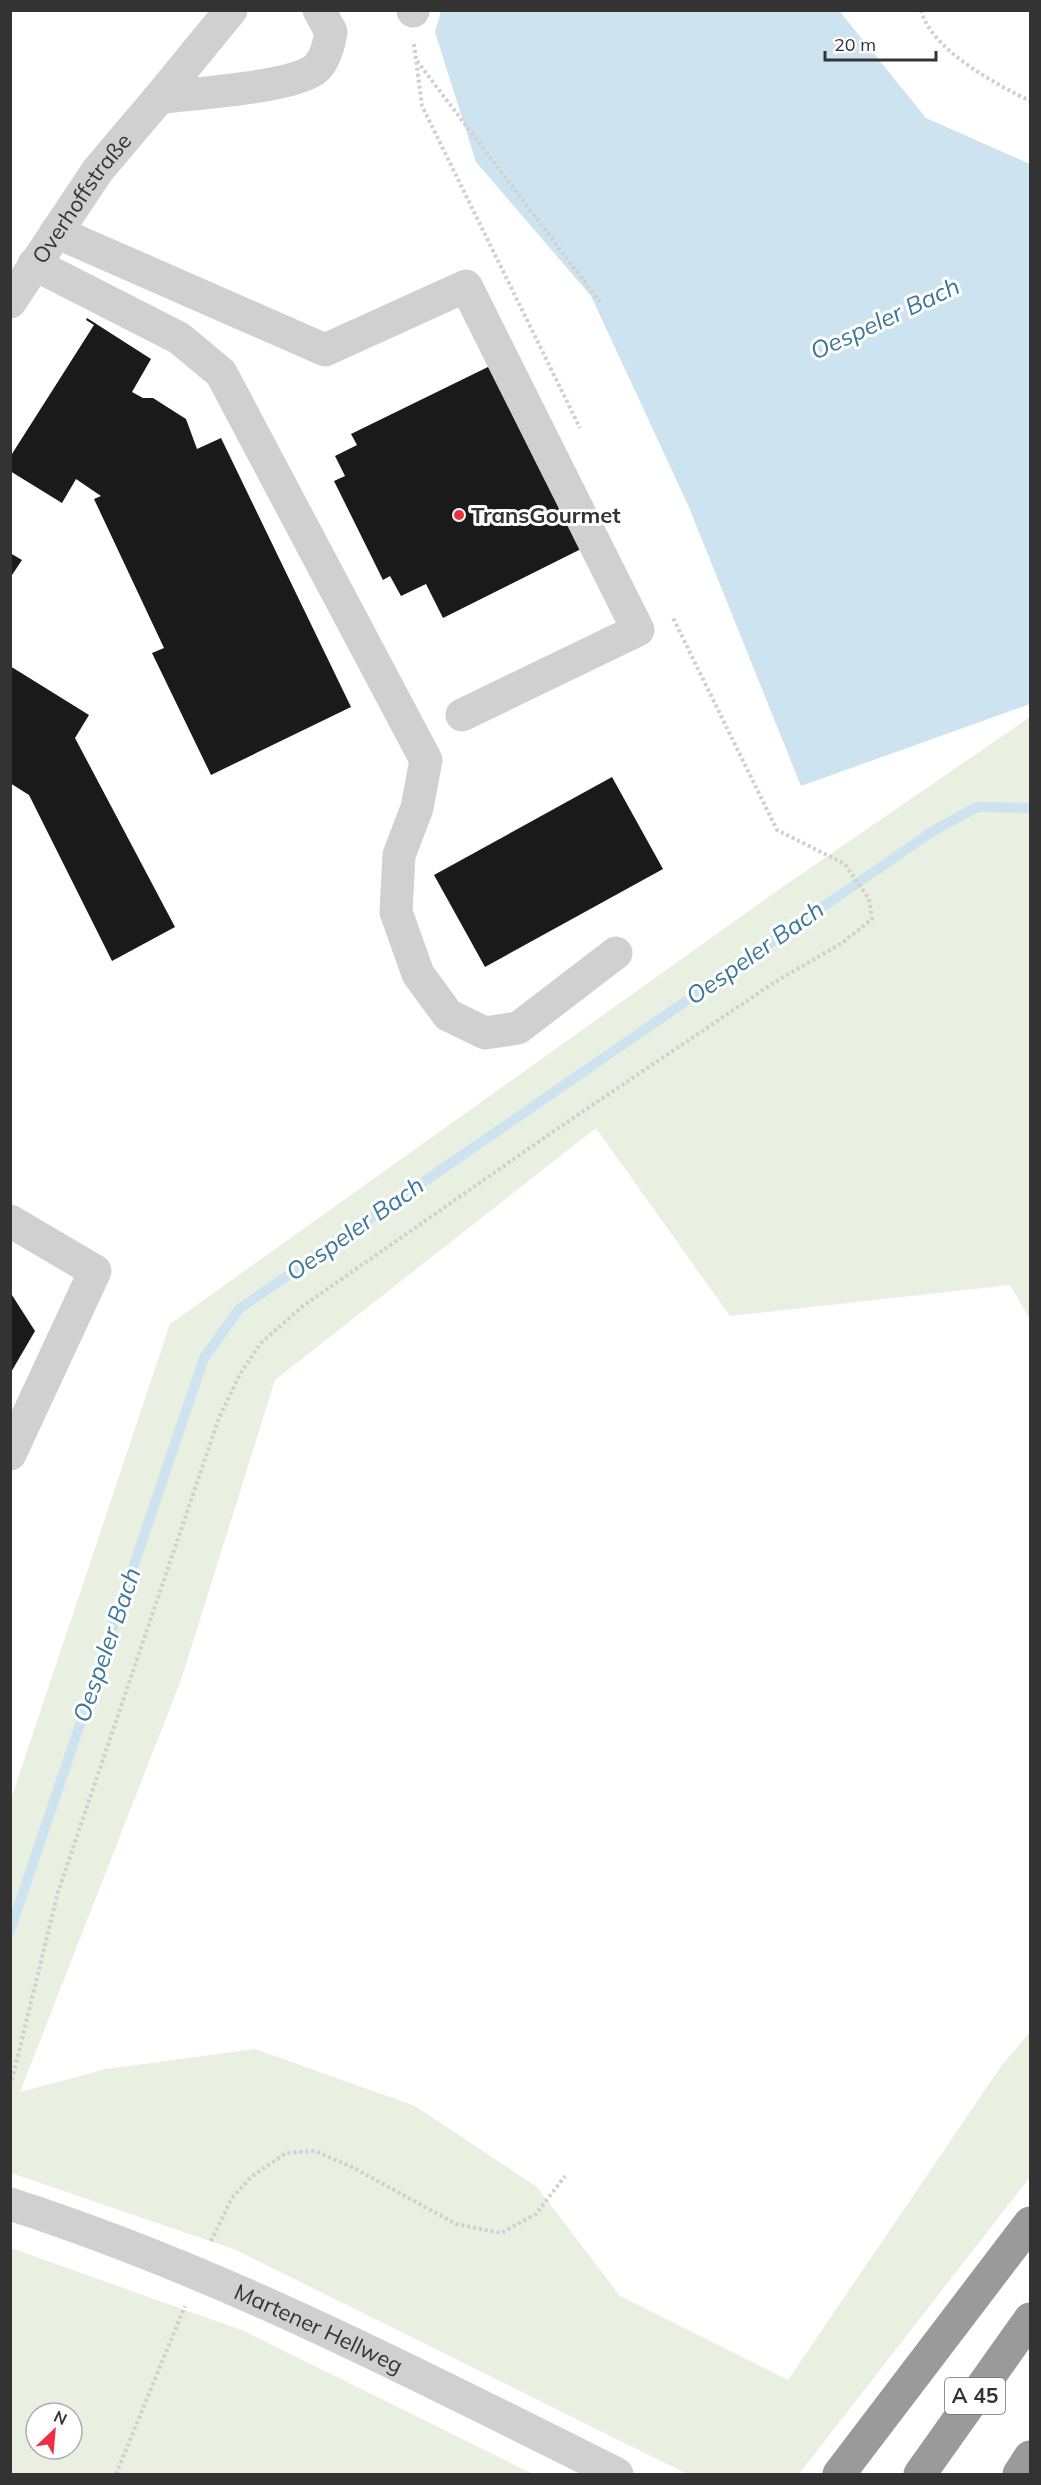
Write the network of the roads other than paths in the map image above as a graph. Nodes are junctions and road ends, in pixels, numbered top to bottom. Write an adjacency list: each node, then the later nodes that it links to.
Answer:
1 (231, 10): 3 (street, Overhoffstraße)
2 (319, 10): 3 (street)
3 (159, 98): 4 (street, Overhoffstraße)
4 (56, 231): 5 (street, Overhoffstraße); 7 (street)
5 (34, 264): 6 (street, Overhoffstraße); 8 (street)
6 (10, 302)
7 (462, 715)
8 (616, 953)
9 (10, 1221): 10 (street)
10 (10, 1454)
11 (10, 2204): 15 (street, Martener Hellweg)
12 (1030, 2223): 16 (highway)
13 (1030, 2319): 17 (highway, A 45)
14 (1030, 2457): 18 (highway)
15 (617, 2475)
16 (839, 2475)
17 (920, 2475)
18 (1019, 2475)

